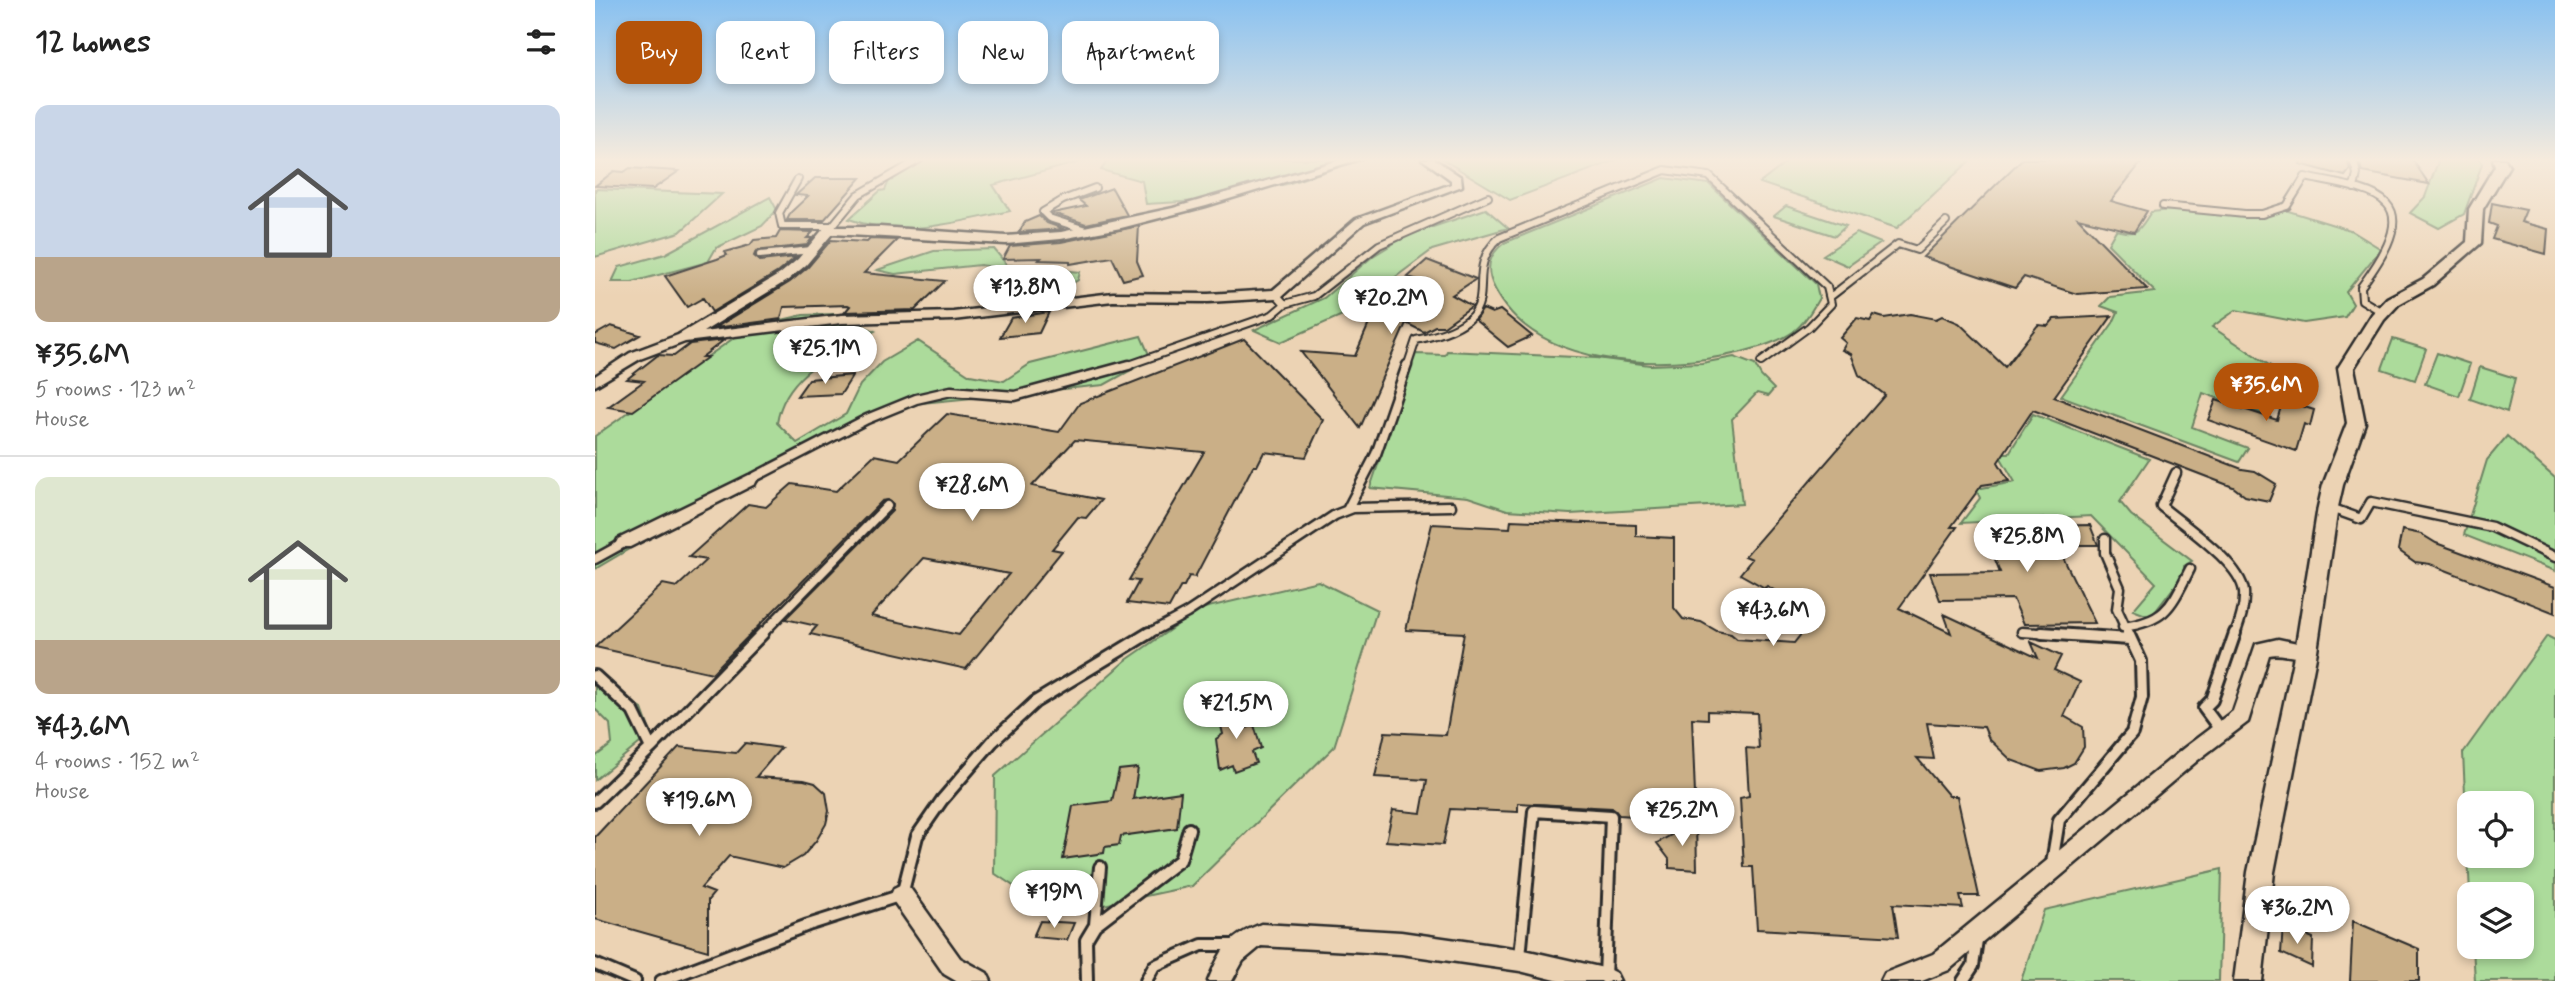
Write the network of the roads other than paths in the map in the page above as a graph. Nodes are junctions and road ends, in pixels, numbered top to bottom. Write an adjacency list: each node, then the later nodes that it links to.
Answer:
1 (784, 205): 14 (lane)
2 (850, 205): 14 (lane)
3 (1055, 205): 15 (lane)
4 (1202, 205): 15 (street)
5 (1404, 205): 19 (street)
6 (1470, 205): 19 (lane)
7 (1581, 205): 29 (lane)
8 (1740, 205): 18 (lane)
9 (2288, 205): 12 (lane)
10 (2388, 205): 20 (lane)
11 (2479, 205): 20 (street)
12 (2163, 206)
13 (1946, 222): 18 (lane)
14 (831, 228): 15 (street); 16 (street)
15 (1089, 231)
16 (812, 250): 17 (lane); 21 (street)
17 (760, 255)
18 (1829, 298): 22 (lane)
19 (1280, 299): 21 (street); 25 (lane)
20 (2382, 313): 28 (street)
21 (683, 338): 23 (street)
22 (1761, 362)
23 (595, 382)
24 (2176, 473): 40 (lane)
25 (749, 480): 31 (street)
26 (887, 506): 41 (lane)
27 (1451, 506): 29 (lane)
28 (2328, 507): 32 (lane); 38 (street)
29 (1347, 510): 46 (lane)
30 (2105, 539): 35 (lane)
31 (624, 543): 33 (lane)
32 (2555, 557)
33 (595, 559)
34 (2190, 569): 35 (lane)
35 (2123, 627): 37 (lane)
36 (2022, 632): 37 (lane)
37 (2129, 639): 45 (lane)
38 (2307, 651): 40 (street); 61 (street)
39 (595, 676): 41 (lane)
40 (2221, 731): 45 (street)
41 (651, 748): 42 (lane)
42 (595, 802)
43 (1189, 829): 47 (lane)
44 (1100, 867): 47 (lane)
45 (2051, 870): 48 (street)
46 (902, 895): 53 (lane); 54 (street)
47 (1095, 925): 55 (lane)
48 (1979, 930): 59 (street); 60 (lane)
49 (1241, 945): 50 (street); 56 (lane); 57 (street)
50 (1520, 960): 58 (street); 58 (lane)
51 (595, 964): 52 (lane)
52 (635, 981)
53 (661, 981)
54 (979, 981)
55 (1087, 981)
56 (1146, 981)
57 (1220, 981)
58 (1606, 981)
59 (1893, 981)
60 (1963, 981)
61 (2248, 981)

